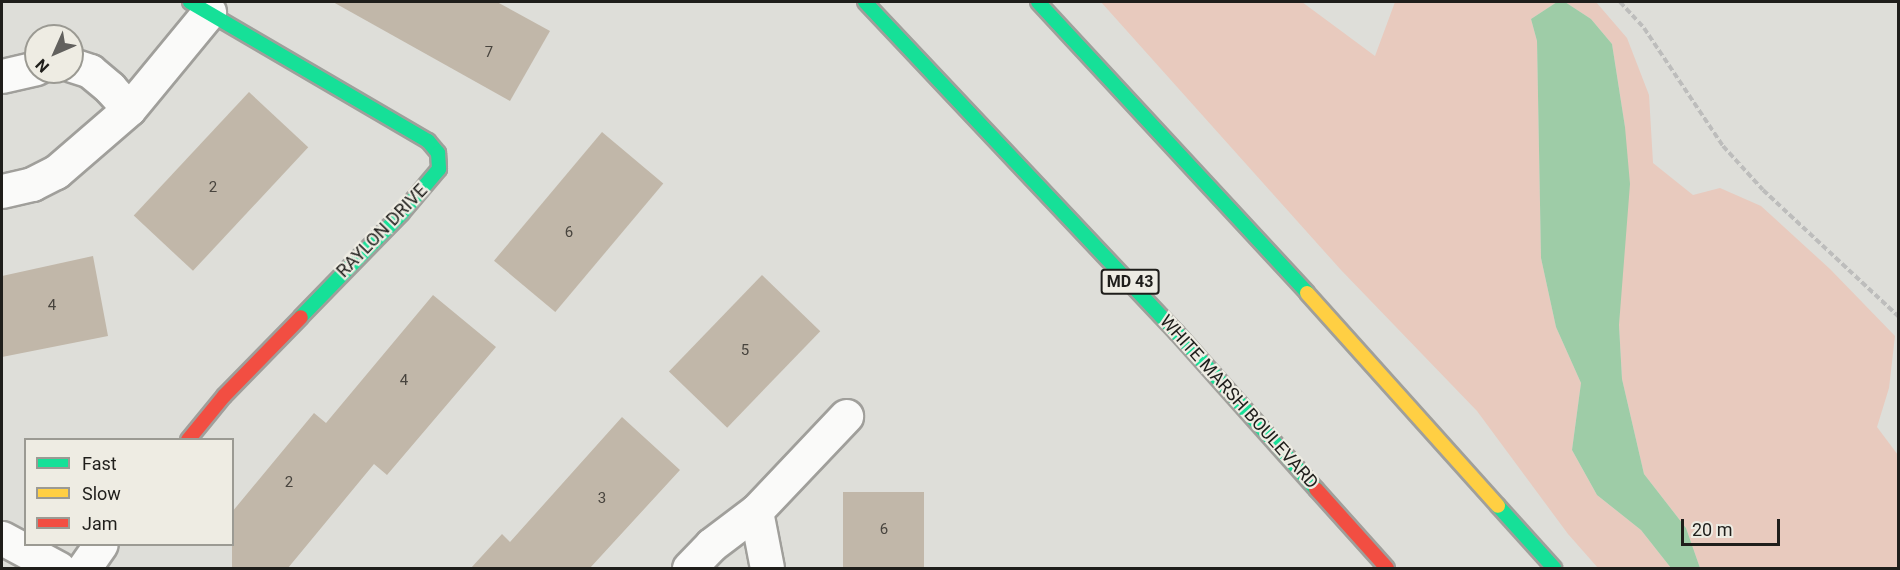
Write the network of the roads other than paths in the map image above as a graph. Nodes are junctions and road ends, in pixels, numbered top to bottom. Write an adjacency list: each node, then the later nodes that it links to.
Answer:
1 (865, 2): 18 (main road, WHITE MARSH BOULEVARD / MD 43)
2 (1038, 2): 19 (main road)
3 (199, 7): 7 (street); 10 (main road, RAYLON DRIVE)
4 (84, 69): 7 (street)
5 (24, 71): 6 (street)
6 (2, 76)
7 (129, 109): 8 (street)
8 (2, 191)
9 (846, 416): 11 (street)
10 (190, 438)
11 (756, 511): 16 (street); 17 (street)
12 (2, 538): 14 (street)
13 (100, 546): 15 (street)
14 (58, 568)
15 (84, 568)
16 (689, 568)
17 (767, 568)
18 (1387, 568)
19 (1554, 568)

